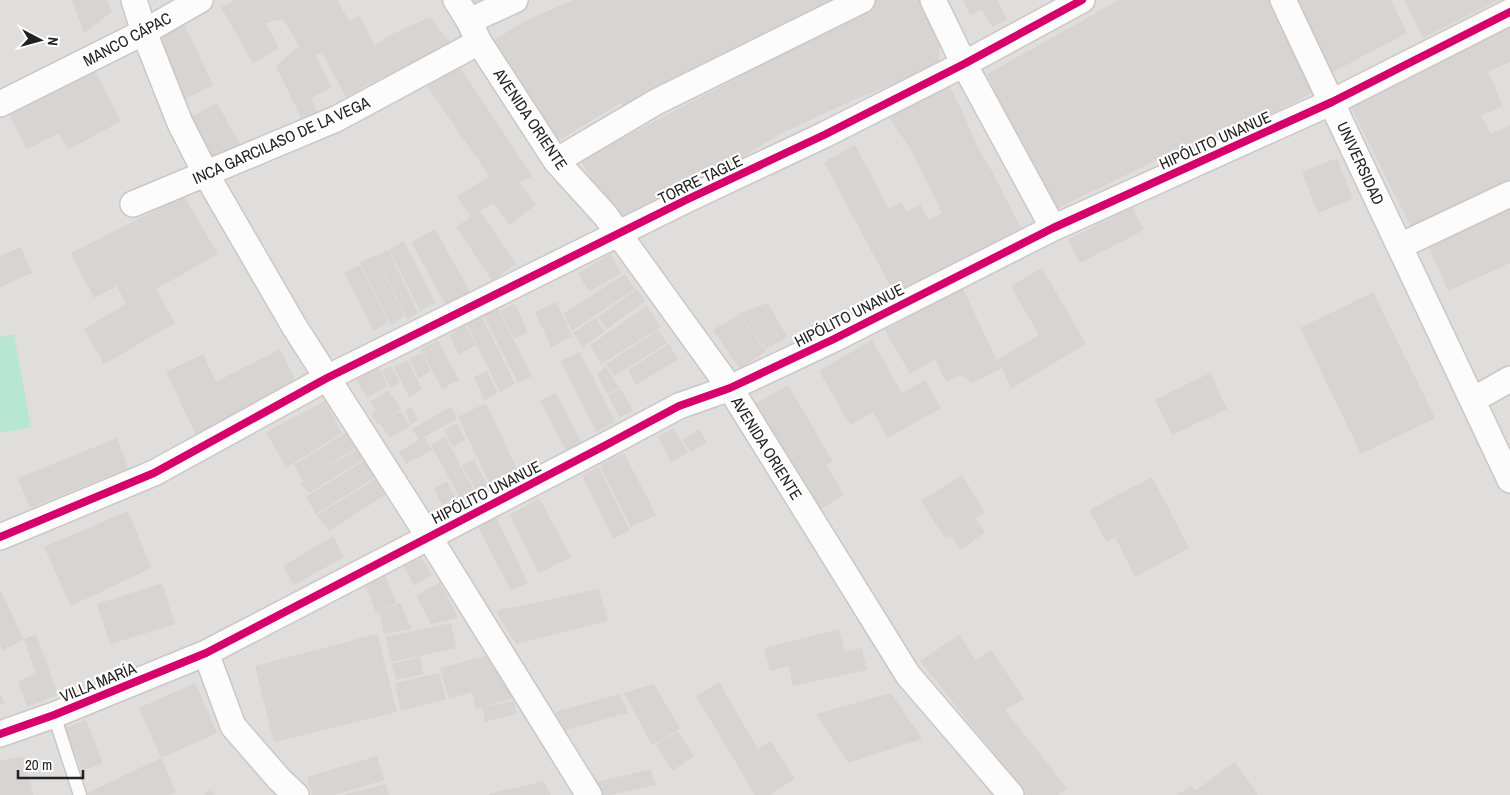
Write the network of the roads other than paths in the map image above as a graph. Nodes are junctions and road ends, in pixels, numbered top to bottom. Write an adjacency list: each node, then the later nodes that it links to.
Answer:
1 (134, 0): 11 (street)
2 (200, 0): 11 (street, MANCO CÁPAC)
3 (456, 0): 10 (street, AVENIDA ORIENTE)
4 (515, 0): 10 (street, INCA GARCILASO DE LA VEGA)
5 (862, 0): 15 (street)
6 (933, 0): 12 (street)
7 (1082, 0): 12 (street, TORRE TAGLE)
8 (1282, 0): 13 (street, UNIVERSIDAD)
9 (1510, 12): 13 (street, HIPÓLITO UNANUE)
10 (474, 31): 15 (street, AVENIDA ORIENTE); 16 (street, INCA GARCILASO DE LA VEGA)
11 (144, 32): 14 (street, MANCO CÁPAC); 16 (street)
12 (964, 64): 19 (street); 20 (street, TORRE TAGLE)
13 (1332, 102): 19 (street, HIPÓLITO UNANUE); 21 (street, UNIVERSIDAD)
14 (0, 104)
15 (556, 161): 20 (street, AVENIDA ORIENTE)
16 (206, 174): 18 (street, INCA GARCILASO DE LA VEGA); 22 (street)
17 (1510, 194): 21 (street)
18 (133, 204)
19 (1053, 228): 24 (street, HIPÓLITO UNANUE)
20 (618, 235): 22 (street, TORRE TAGLE); 24 (street, AVENIDA ORIENTE)
21 (1400, 246): 25 (street, UNIVERSIDAD)
22 (327, 378): 27 (street, TORRE TAGLE); 28 (street)
23 (1510, 379): 25 (street)
24 (730, 388): 28 (street, HIPÓLITO UNANUE); 35 (street, AVENIDA ORIENTE)
25 (1473, 400): 26 (street, UNIVERSIDAD)
26 (1510, 480)
27 (0, 537)
28 (429, 537): 29 (street, HIPÓLITO UNANUE); 34 (street)
29 (206, 653): 30 (street, VILLA MARÍA); 33 (street)
30 (54, 715): 31 (street, VILLA MARÍA); 32 (lane)
31 (0, 734)
32 (80, 795)
33 (296, 795)
34 (589, 795)
35 (1011, 795)

